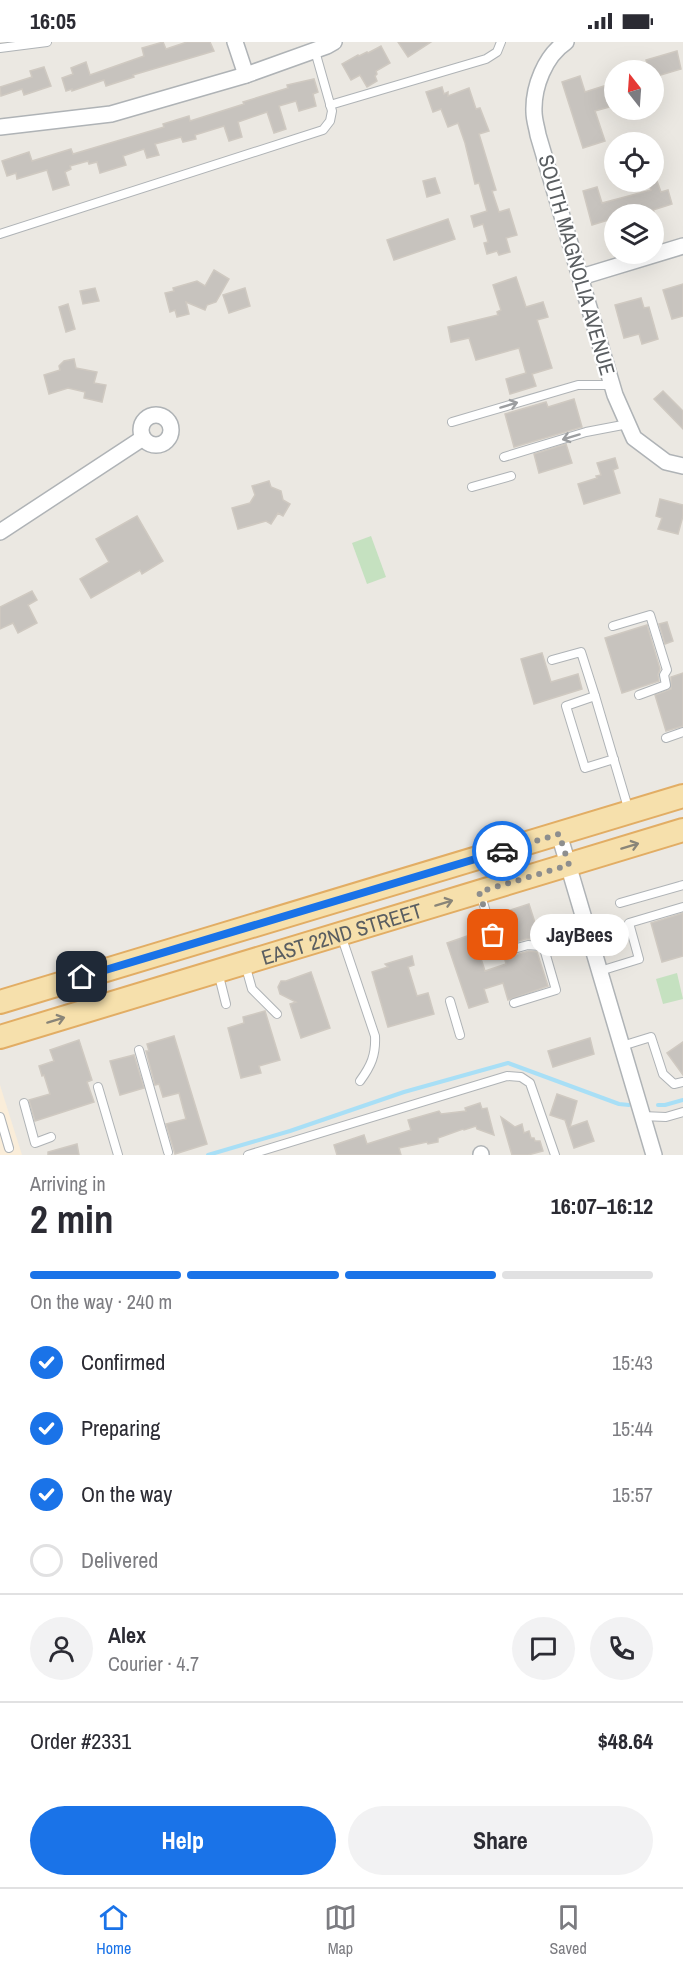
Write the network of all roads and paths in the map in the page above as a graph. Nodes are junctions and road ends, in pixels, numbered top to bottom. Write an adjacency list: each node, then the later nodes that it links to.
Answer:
1 (47, 42): 6 (lane)
2 (236, 42): 7 (street)
3 (501, 42): 8 (lane)
4 (566, 42): 12 (street, SOUTH MAGNOLIA AVENUE)
5 (322, 46): 7 (street); 8 (lane)
6 (0, 48)
7 (246, 75): 9 (street)
8 (330, 105): 10 (lane)
9 (0, 127)
10 (0, 234)
11 (683, 246): 12 (street)
12 (581, 277): 13 (street, SOUTH MAGNOLIA AVENUE)
13 (612, 385): 14 (lane, one-way to 13); 15 (street, SOUTH MAGNOLIA AVENUE)
14 (453, 422)
15 (628, 424): 17 (lane, one-way to 17); 18 (street, SOUTH MAGNOLIA AVENUE)
16 (143, 438): 21 (street)
17 (504, 457)
18 (683, 466)
19 (511, 477): 20 (lane)
20 (472, 487)
21 (0, 532)
22 (613, 626): 24 (lane)
23 (552, 660): 25 (lane)
24 (639, 695)
25 (595, 696): 28 (lane); 28 (lane)
26 (683, 732): 27 (lane)
27 (666, 738)
28 (614, 759): 30 (lane)
29 (683, 796): 30 (main road, EAST 22ND STREET)
30 (630, 812): 32 (main road, EAST 22ND STREET)
31 (683, 830): 33 (main road, EAST 22ND STREET, one-way to 31)
32 (559, 834): 33 (street); 41 (main road, EAST 22ND STREET)
33 (569, 865): 35 (main road, EAST 22ND STREET); 38 (street)
34 (683, 885): 36 (lane)
35 (479, 892): 39 (main road, EAST 22ND STREET, one-way to 35); 40 (lane)
36 (620, 903)
37 (683, 907): 44 (lane)
38 (588, 931): 40 (lane); 44 (street)
39 (340, 934): 42 (main road, EAST 22ND STREET); 55 (lane)
40 (543, 945): 48 (lane)
41 (185, 946): 45 (main road); 47 (main road, EAST 22ND STREET)
42 (244, 963): 43 (main road, EAST 22ND STREET); 50 (lane)
43 (218, 971): 45 (main road, EAST 22ND STREET); 49 (lane)
44 (600, 971): 53 (street)
45 (194, 978): 52 (main road, EAST 22ND STREET, one-way to 45)
46 (450, 1001): 51 (lane)
47 (0, 1002)
48 (514, 1003)
49 (226, 1004)
50 (277, 1014)
51 (460, 1035)
52 (0, 1036)
53 (622, 1046): 56 (lane); 60 (street)
54 (138, 1050): 64 (lane)
55 (360, 1081)
56 (683, 1082)
57 (98, 1087): 65 (lane)
58 (24, 1103): 62 (lane)
59 (683, 1112): 60 (lane)
60 (642, 1116): 68 (street)
61 (0, 1117): 63 (lane)
62 (51, 1137)
63 (9, 1148)
64 (168, 1152)
65 (118, 1155)
66 (248, 1155): 67 (lane)
67 (555, 1155)
68 (654, 1155)

